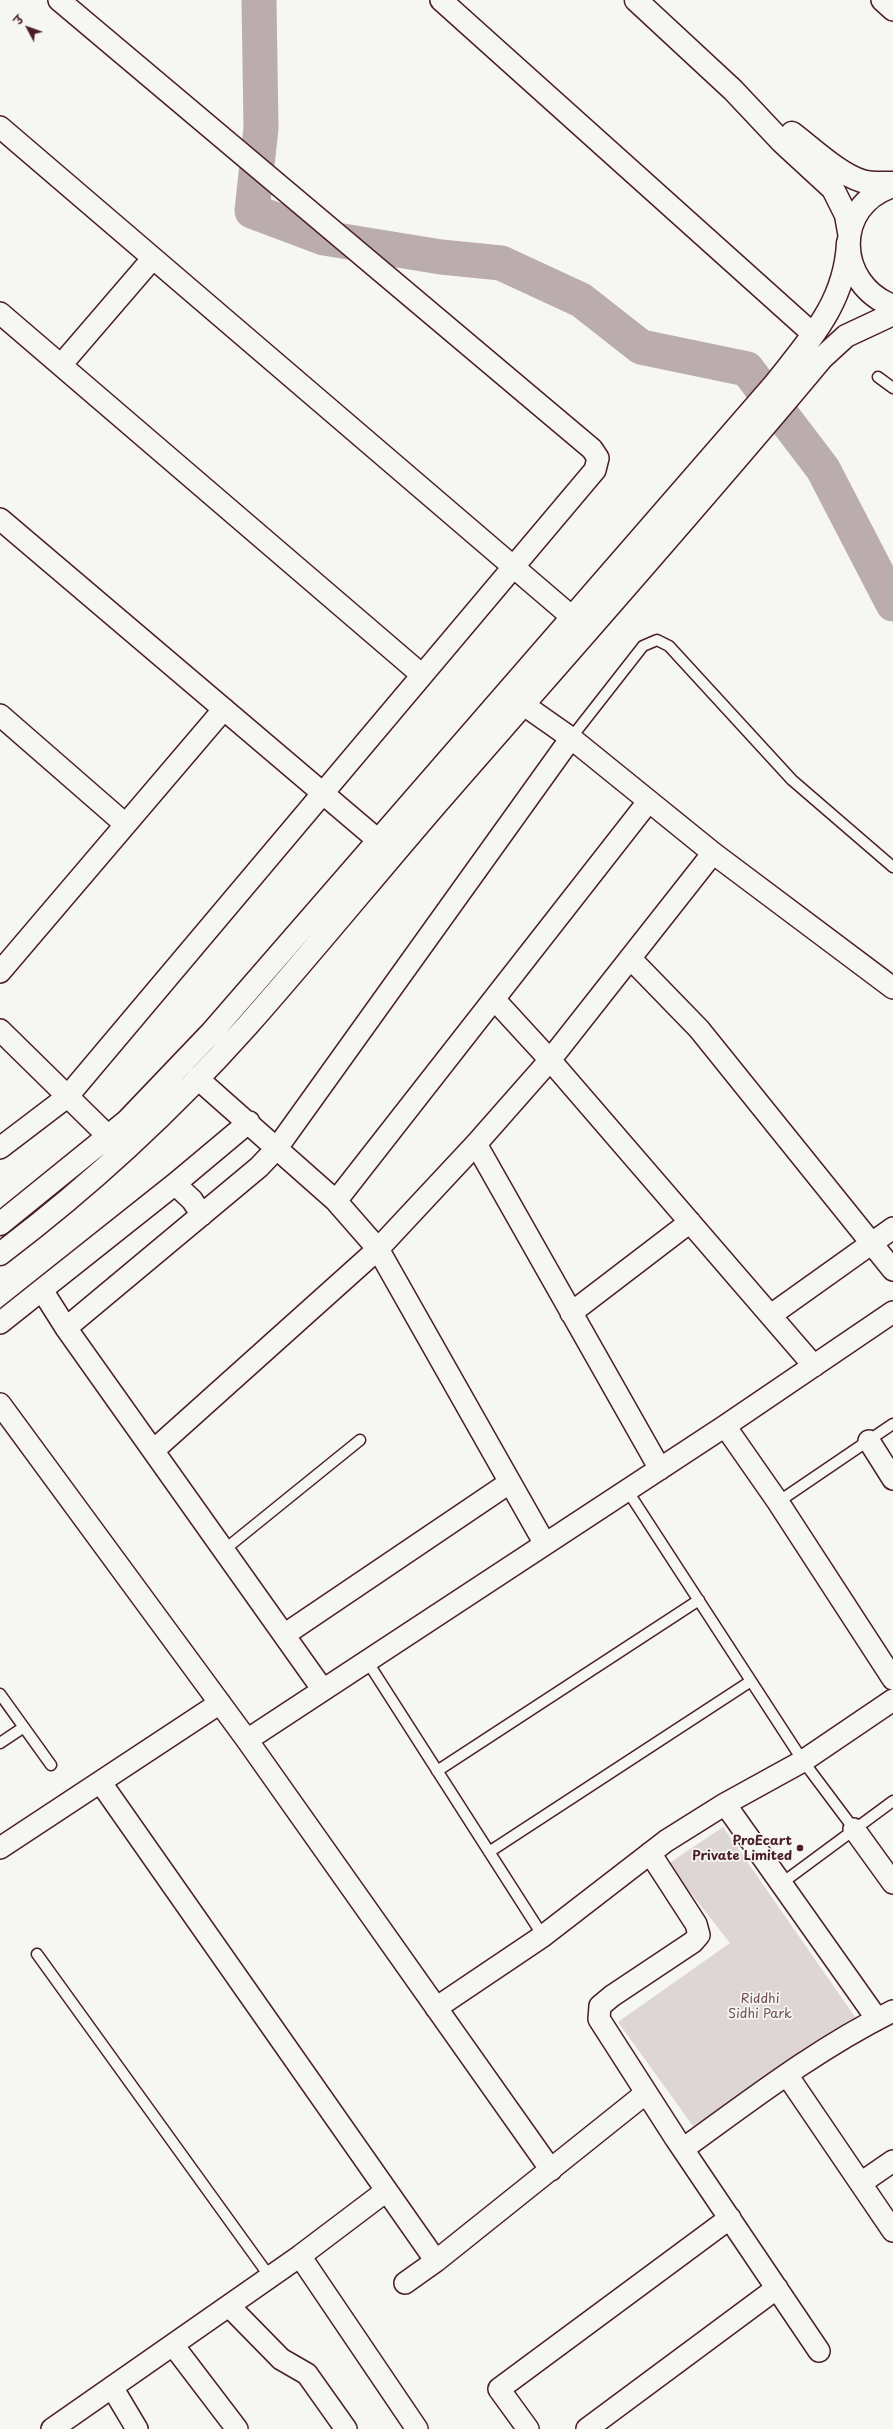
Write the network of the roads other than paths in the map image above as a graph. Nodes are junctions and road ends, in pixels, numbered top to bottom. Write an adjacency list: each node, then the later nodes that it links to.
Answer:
1 (59, 0): 20 (street)
2 (441, 0): 14 (street)
3 (636, 0): 6 (street)
4 (882, 0): 5 (street)
5 (893, 10)
6 (733, 90): 8 (street); 9 (street)
7 (0, 127): 10 (street)
8 (893, 184): 9 (street)
9 (849, 237): 11 (street); 14 (street)
10 (153, 258): 15 (street); 20 (street)
11 (893, 306)
12 (0, 313): 15 (street)
13 (893, 314): 18 (street)
14 (813, 334): 18 (street)
15 (61, 365): 22 (street)
16 (878, 377): 17 (lane)
17 (893, 388)
18 (783, 390): 21 (street); 23 (street)
19 (0, 519): 24 (street)
20 (514, 566): 21 (street); 22 (street)
21 (572, 616): 30 (street)
22 (422, 675): 27 (street)
23 (524, 705): 26 (street); 30 (street)
24 (224, 709): 27 (street); 29 (street)
25 (0, 715): 29 (street)
26 (571, 738): 28 (street); 32 (lane); 45 (street)
27 (323, 793): 30 (street); 40 (street)
28 (648, 802): 31 (street); 36 (street)
29 (125, 824): 34 (street)
30 (386, 847): 39 (street); 42 (street)
31 (713, 853): 33 (street); 35 (street)
32 (893, 867)
33 (630, 958): 38 (street); 52 (street)
34 (0, 972)
35 (893, 988)
36 (494, 999): 38 (street); 47 (street)
37 (0, 1030): 40 (street)
38 (550, 1060): 44 (street); 49 (street)
39 (197, 1078): 41 (street); 54 (street)
40 (67, 1097): 42 (street); 43 (street)
41 (248, 1122): 45 (street); 46 (street)
42 (109, 1136): 50 (street)
43 (3, 1142)
44 (476, 1144): 53 (street); 58 (street)
45 (277, 1148): 47 (street); 48 (street)
46 (175, 1184): 48 (street); 56 (street)
47 (336, 1201): 53 (street)
48 (202, 1215): 61 (street)
49 (690, 1222): 58 (street); 59 (street)
50 (0, 1224)
51 (893, 1228): 52 (street)
52 (871, 1243): 55 (street); 59 (street)
53 (378, 1249): 68 (street); 71 (street)
54 (0, 1254)
55 (893, 1270)
56 (42, 1290): 60 (street); 61 (street)
57 (893, 1312): 62 (street)
58 (571, 1313): 69 (street)
59 (771, 1315): 62 (street)
60 (0, 1323)
61 (66, 1328): 68 (street)
62 (814, 1366): 65 (street)
63 (0, 1404): 84 (street)
64 (893, 1424): 67 (lane)
65 (725, 1426): 69 (street); 73 (street)
66 (360, 1440): 75 (lane)
67 (869, 1441): 70 (street); 73 (lane)
68 (154, 1450): 75 (street)
69 (660, 1469): 72 (street)
70 (893, 1479)
71 (509, 1483): 74 (street); 77 (street)
72 (627, 1490): 74 (street); 76 (lane)
73 (778, 1502): 79 (street)
74 (546, 1544): 78 (street)
75 (224, 1550): 77 (street)
76 (699, 1600): 80 (lane); 90 (lane)
77 (284, 1635): 81 (street)
78 (367, 1661): 81 (street); 90 (lane)
79 (893, 1680)
80 (751, 1681): 88 (lane); 96 (lane)
81 (323, 1690): 86 (street)
82 (0, 1694): 85 (lane)
83 (893, 1700): 88 (street)
84 (220, 1703): 86 (street); 91 (street)
85 (24, 1727): 87 (lane); 89 (lane)
86 (247, 1740): 102 (street)
87 (0, 1743)
88 (803, 1761): 93 (street); 94 (lane)
89 (51, 1765)
90 (437, 1771): 96 (lane)
91 (101, 1783): 95 (street); 110 (street)
92 (893, 1801): 94 (lane)
93 (725, 1804): 97 (street); 98 (street)
94 (854, 1829): 98 (lane); 99 (street)
95 (0, 1848)
96 (489, 1852): 100 (lane)
97 (650, 1853): 100 (street); 105 (street)
98 (782, 1882): 103 (street)
99 (893, 1883)
100 (543, 1936): 102 (street)
101 (38, 1954): 115 (lane)
102 (436, 2008): 108 (street)
103 (885, 2015): 104 (street)
104 (787, 2075): 106 (street); 109 (street)
105 (646, 2093): 106 (street); 108 (street)
106 (683, 2148): 111 (street)
107 (893, 2161): 109 (street)
108 (551, 2170): 114 (street)
109 (861, 2183): 112 (street)
110 (386, 2191): 113 (street); 114 (street)
111 (730, 2218): 117 (street); 127 (street)
112 (893, 2231)
113 (300, 2256): 115 (street); 126 (street)
114 (436, 2262): 116 (street)
115 (270, 2277): 118 (street)
116 (405, 2283)
117 (777, 2288): 120 (street); 128 (street)
118 (229, 2306): 119 (street); 125 (street)
119 (173, 2345): 121 (street); 124 (street)
120 (819, 2351)
121 (112, 2387): 122 (street); 123 (street)
122 (52, 2429)
123 (137, 2429)
124 (237, 2429)
125 (346, 2429)
126 (417, 2429)
127 (528, 2429)
128 (587, 2429)

